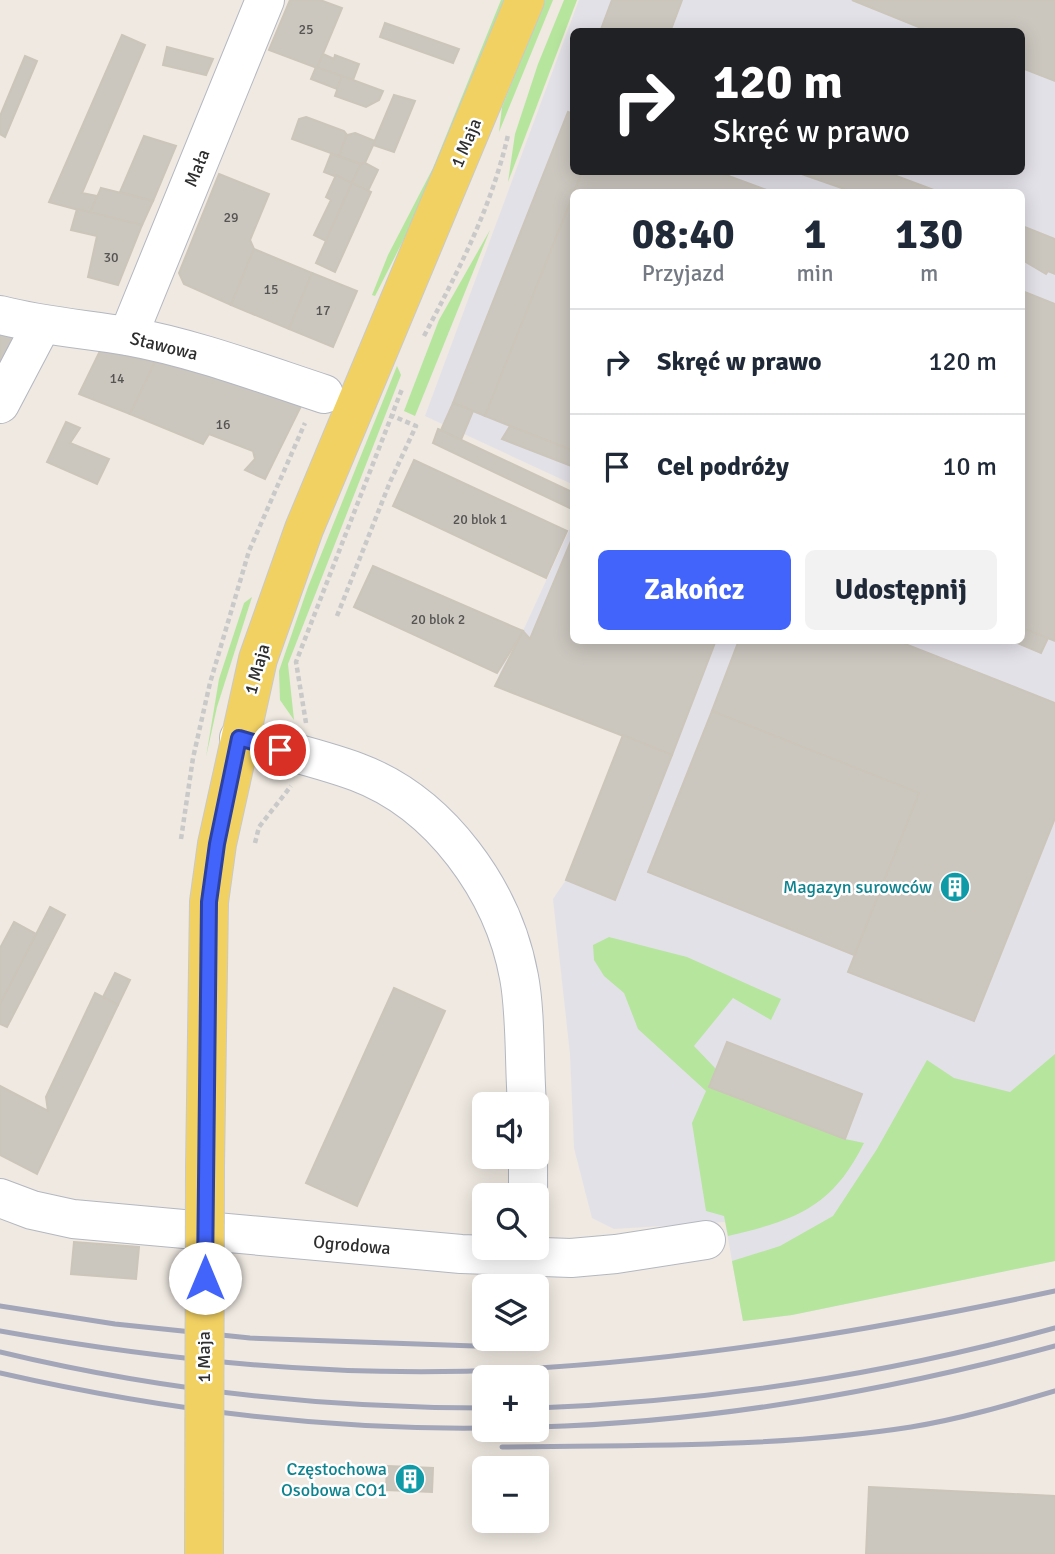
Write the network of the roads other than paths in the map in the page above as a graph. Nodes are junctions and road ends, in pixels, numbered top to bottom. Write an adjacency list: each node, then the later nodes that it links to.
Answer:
1 (265, 0): 5 (street, Mała)
2 (525, 0): 8 (main road, 1 Maja)
3 (0, 315): 4 (street, Stawowa)
4 (41, 326): 5 (street, Stawowa); 7 (street)
5 (128, 336): 6 (street, Stawowa)
6 (324, 394)
7 (0, 404)
8 (239, 738): 9 (street); 14 (main road, 1 Maja, bridge)
9 (526, 1092)
10 (0, 1198): 12 (street, Ogrodowa)
11 (706, 1240): 13 (street, Ogrodowa)
12 (472, 1252)
13 (549, 1255)
14 (204, 1554)

